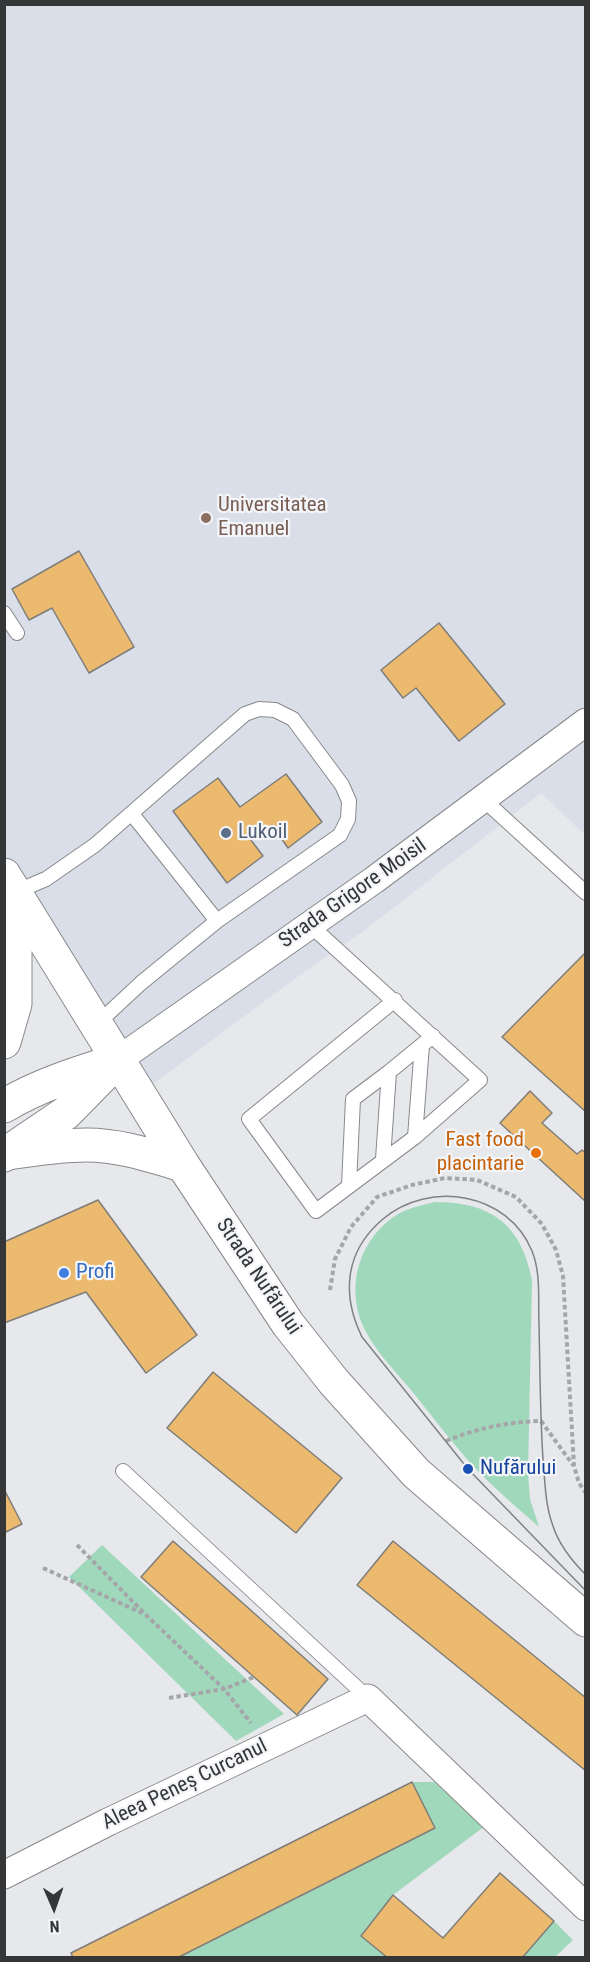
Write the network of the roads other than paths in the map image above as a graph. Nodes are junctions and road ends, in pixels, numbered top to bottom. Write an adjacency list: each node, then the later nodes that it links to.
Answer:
1 (4, 613): 2 (lane)
2 (17, 633)
3 (585, 722): 4 (street, Strada Grigore Moisil)
4 (484, 800): 7 (lane); 9 (street, Strada Grigore Moisil)
5 (132, 814): 6 (lane); 8 (lane); 8 (lane)
6 (10, 884): 11 (main road, Strada Nufărului); 13 (main road)
7 (585, 892)
8 (217, 921): 11 (lane)
9 (310, 925): 10 (lane); 14 (street, Strada Grigore Moisil)
10 (395, 1000): 12 (lane); 21 (lane)
11 (97, 1024): 14 (main road, Strada Nufărului)
12 (427, 1041): 15 (lane); 17 (lane); 17 (lane)
13 (4, 1042)
14 (118, 1060): 16 (main road); 18 (main road); 20 (main road, Strada Nufărului)
15 (388, 1072): 19 (lane); 21 (lane)
16 (4, 1106)
17 (415, 1137): 19 (lane)
18 (6, 1154): 20 (main road)
19 (383, 1160): 21 (lane)
20 (183, 1165): 23 (main road, Strada Nufărului)
21 (349, 1185)
22 (123, 1471): 24 (lane)
23 (585, 1620)
24 (368, 1698): 25 (street, Aleea Peneș Curcanul); 26 (street)
25 (4, 1875)
26 (585, 1907)

